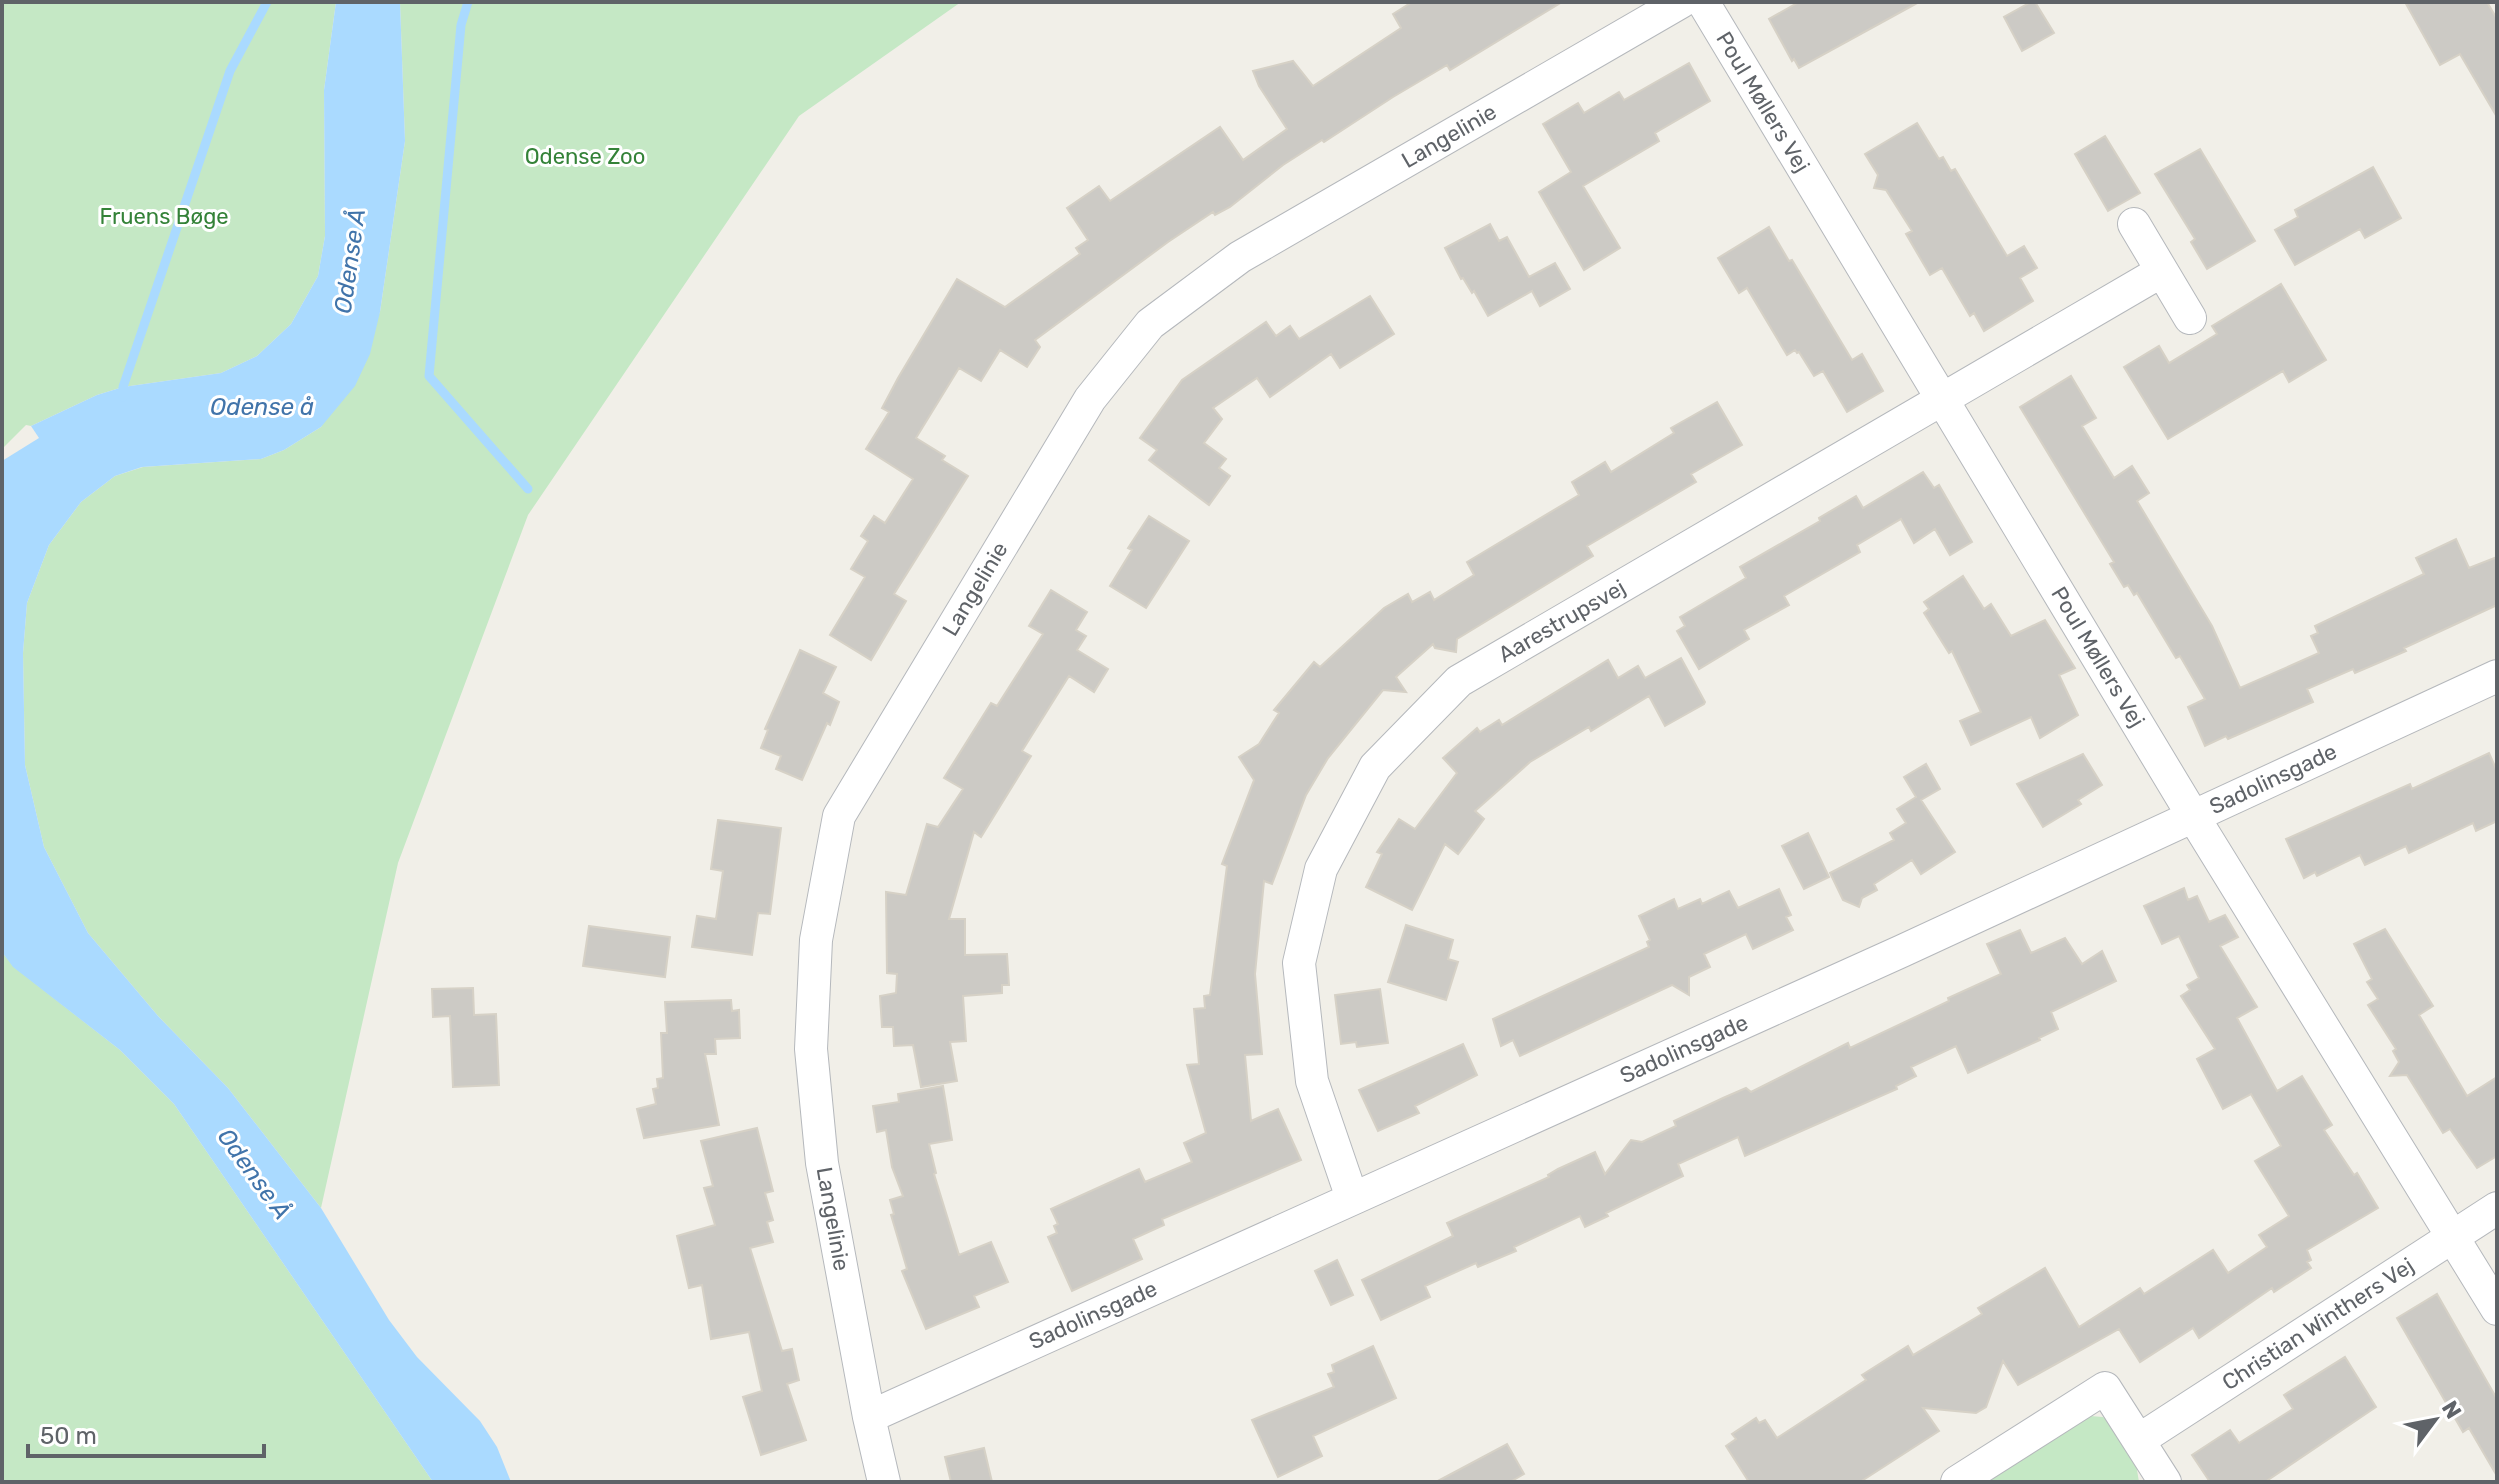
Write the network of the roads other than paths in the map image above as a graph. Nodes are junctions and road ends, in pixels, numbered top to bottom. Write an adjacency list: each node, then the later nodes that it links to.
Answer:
1 (1681, 2): 13 (street, Langelinie)
2 (1703, 2): 6 (street, Poul Møllers Vej)
3 (2134, 224): 4 (street)
4 (2162, 271): 5 (street); 6 (street, Aarestrupsvej)
5 (2190, 318)
6 (1942, 398): 8 (street, Poul Møllers Vej); 9 (street, Aarestrupsvej)
7 (2497, 676): 8 (street, Sadolinsgade)
8 (2193, 816): 9 (street, Sadolinsgade); 11 (street, Poul Møllers Vej)
9 (1352, 1198): 13 (street, Sadolinsgade)
10 (2497, 1208): 11 (street, Christian Winthers Vej)
11 (2452, 1237): 12 (street, Poul Møllers Vej); 14 (street, Christian Winthers Vej)
12 (2497, 1309)
13 (869, 1417): 15 (street, Langelinie)
14 (2139, 1440): 16 (street); 17 (street)
15 (884, 1482)
16 (1957, 1482)
17 (2165, 1482)

